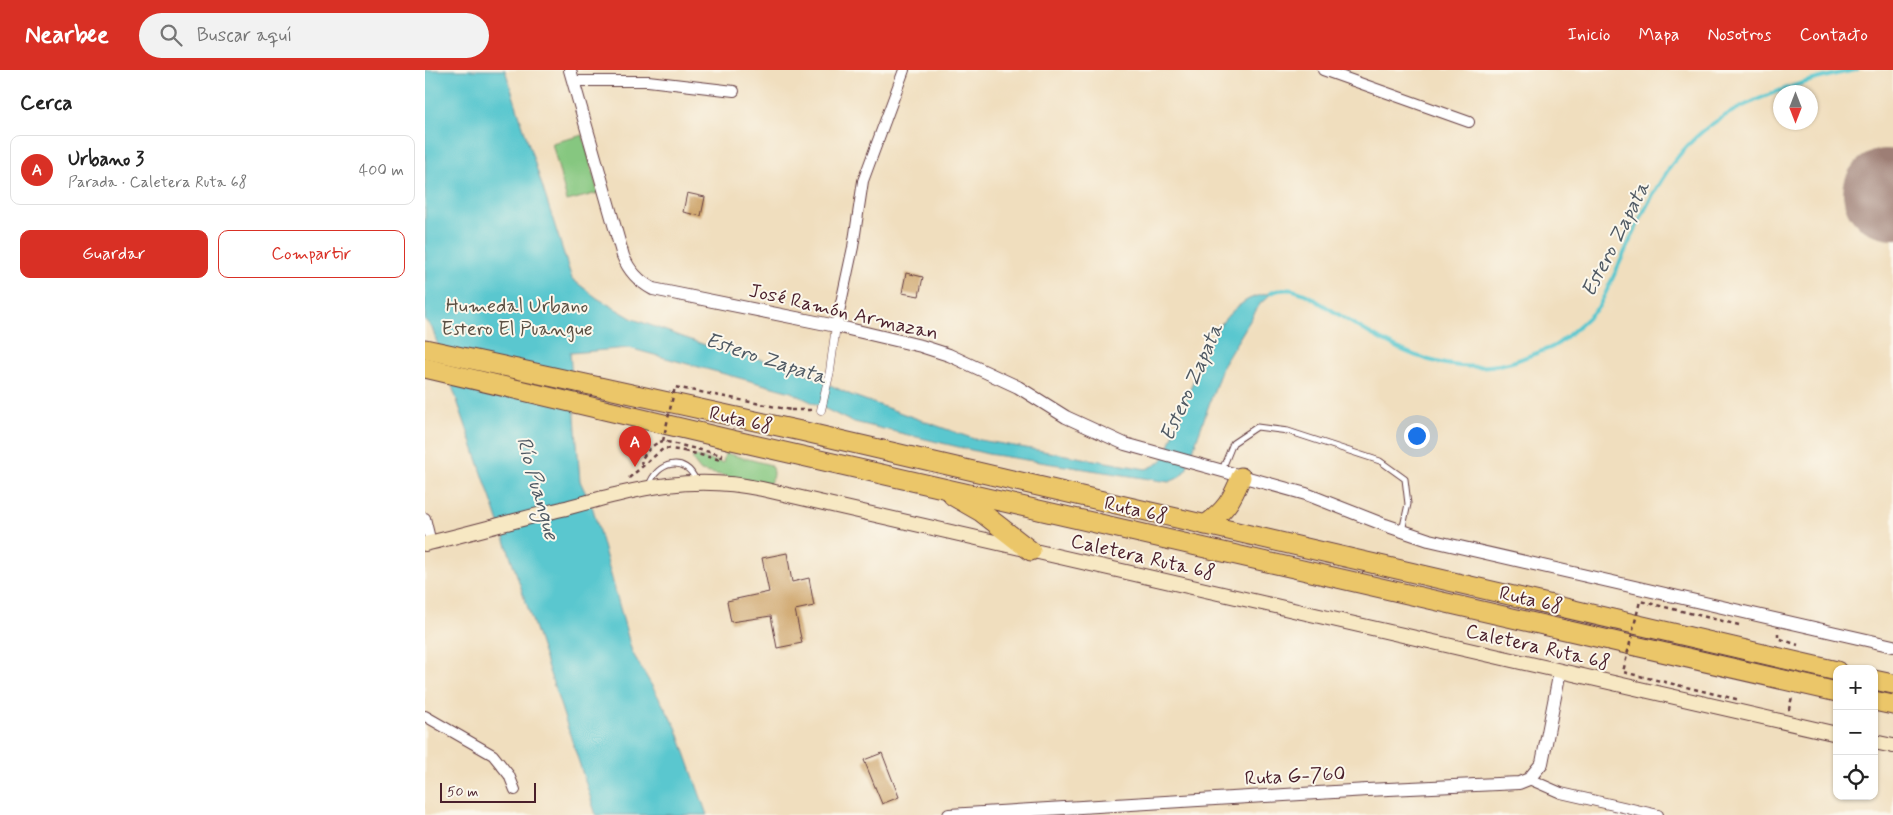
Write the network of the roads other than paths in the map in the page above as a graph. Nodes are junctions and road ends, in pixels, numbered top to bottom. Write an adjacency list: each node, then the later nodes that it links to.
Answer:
1 (904, 70): 6 (street)
2 (1323, 70): 5 (street)
3 (572, 76): 4 (street); 6 (street, José Ramón Armazan)
4 (735, 91)
5 (1469, 122)
6 (836, 326): 9 (street); 10 (street, José Ramón Armazan)
7 (427, 349): 16 (highway, Ruta 68)
8 (427, 369): 13 (highway, Ruta 68)
9 (821, 410)
10 (1222, 472): 11 (street, José Ramón Armazan); 17 (lane)
11 (1241, 477): 16 (highway); 17 (street)
12 (696, 482): 14 (main road, Caletera Ruta 68); 14 (lane); 19 (main road, Caletera Ruta 68)
13 (935, 486): 19 (highway); 25 (highway, Ruta 68)
14 (649, 488): 18 (main road, Caletera Ruta 68)
15 (425, 518): 18 (street)
16 (1205, 526): 21 (highway, Ruta 68)
17 (1402, 532): 20 (street)
18 (432, 542)
19 (1031, 551): 22 (main road, Caletera Ruta 68)
20 (1893, 646)
21 (1833, 670)
22 (1560, 671): 29 (main road, Caletera Ruta 68); 32 (street)
23 (1878, 681): 24 (highway)
24 (1893, 684)
25 (1833, 691)
26 (1878, 702): 27 (highway)
27 (1893, 705)
28 (425, 716): 33 (street)
29 (1833, 733)
30 (1878, 743): 31 (main road)
31 (1893, 746)
32 (1529, 779): 34 (street, Ruta G-760); 35 (street)
33 (515, 790)
34 (949, 815)
35 (1658, 815)

